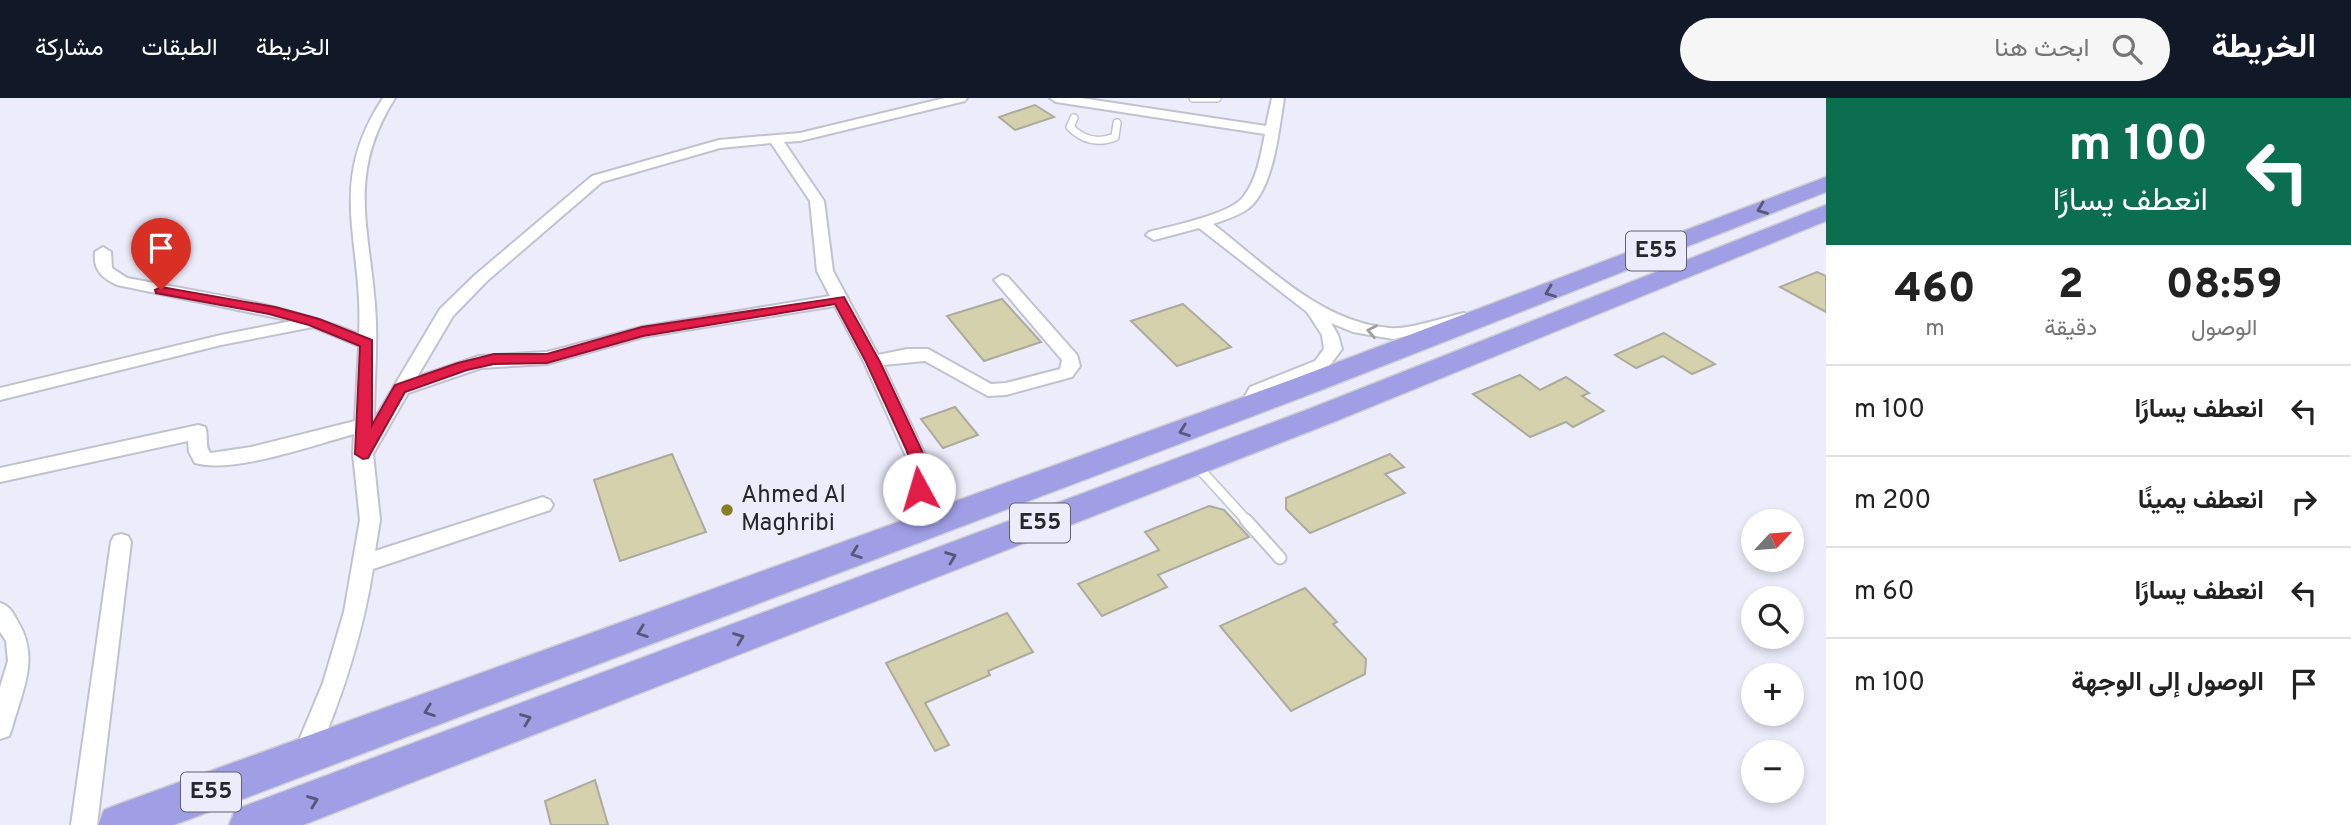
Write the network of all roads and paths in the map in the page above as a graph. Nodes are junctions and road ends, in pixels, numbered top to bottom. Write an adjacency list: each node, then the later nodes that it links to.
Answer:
1 (389, 98): 22 (street)
2 (961, 98): 11 (street)
3 (1056, 98): 7 (street)
4 (1193, 98): 5 (lane)
5 (1217, 98)
6 (1278, 98): 10 (street)
7 (1124, 108): 9 (street); 10 (street)
8 (1074, 118): 9 (lane)
9 (1117, 123)
10 (1272, 131): 14 (street)
11 (775, 139): 18 (street); 24 (street)
12 (1826, 184): 20 (highway, E55, one-way to 20)
13 (1826, 212): 29 (highway, E55)
14 (1200, 221): 15 (street); 19 (street)
15 (1154, 235)
16 (103, 252): 21 (street)
17 (1002, 280): 23 (street)
18 (839, 300): 23 (street); 24 (street)
19 (1313, 309): 20 (street, one-way to 19); 26 (street)
20 (1486, 317): 26 (highway, E55)
21 (314, 322): 22 (street); 25 (street)
22 (367, 343): 27 (street)
23 (873, 362): 32 (street)
24 (400, 389): 28 (street)
25 (0, 394)
26 (1248, 407): 32 (highway, E55, one-way to 32)
27 (362, 426): 28 (street); 30 (street)
28 (363, 454): 35 (street)
29 (1195, 464): 34 (lane); 41 (highway, E55, one-way to 29)
30 (0, 475)
31 (543, 505): 35 (street)
32 (911, 532): 38 (highway, E55, one-way to 38)
33 (121, 542): 39 (street)
34 (1280, 558)
35 (364, 563): 38 (street)
36 (0, 612): 37 (street)
37 (0, 728)
38 (303, 758): 40 (highway, E55)
39 (84, 825)
40 (119, 825)
41 (250, 825)

